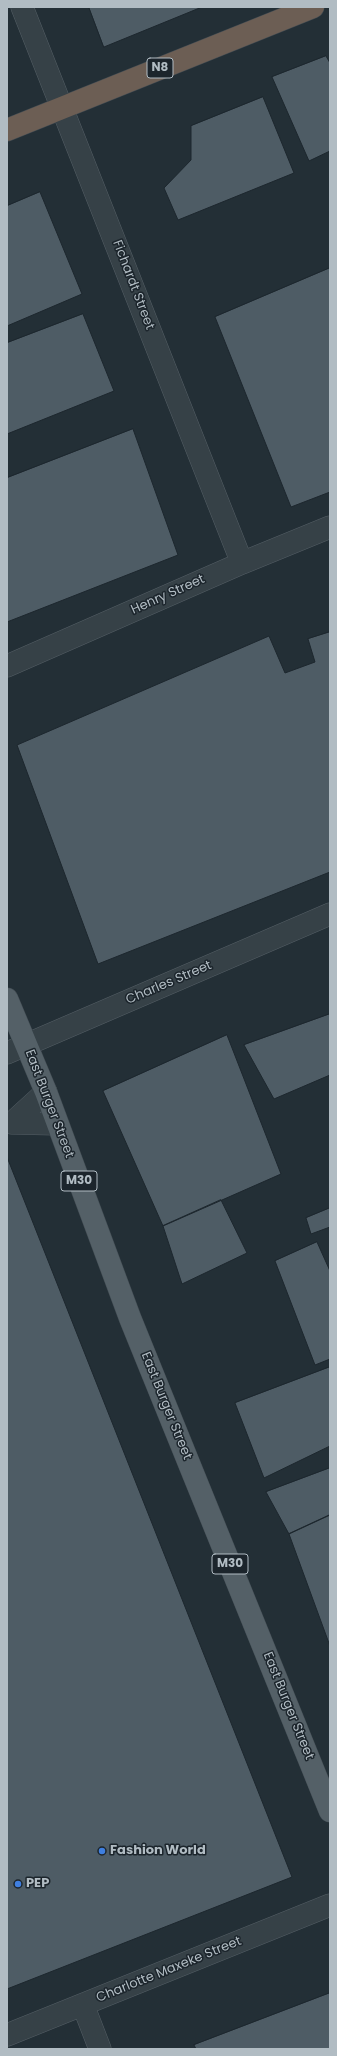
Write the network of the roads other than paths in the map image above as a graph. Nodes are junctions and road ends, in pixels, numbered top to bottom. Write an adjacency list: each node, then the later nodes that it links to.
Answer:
1 (22, 7): 3 (street, Fichardt Street)
2 (313, 7): 3 (highway, N8)
3 (63, 107): 4 (highway, N8); 6 (street, Fichardt Street)
4 (7, 130)
5 (330, 527): 6 (street, Henry Street)
6 (242, 563): 7 (street, Henry Street)
7 (7, 666)
8 (330, 914): 10 (street, Charles Street)
9 (7, 999): 10 (main road, East Burger Street / M30)
10 (16, 1049): 11 (main road, East Burger Street / M30)
11 (46, 1092): 12 (main road, East Burger Street / M30); 12 (street)
12 (57, 1124): 13 (main road, East Burger Street / M30)
13 (330, 1811)
14 (330, 1905): 15 (street, Charlotte Maxeke Street)
15 (83, 2005): 16 (street, Charlotte Maxeke Street); 17 (street)
16 (7, 2035)
17 (100, 2049)

